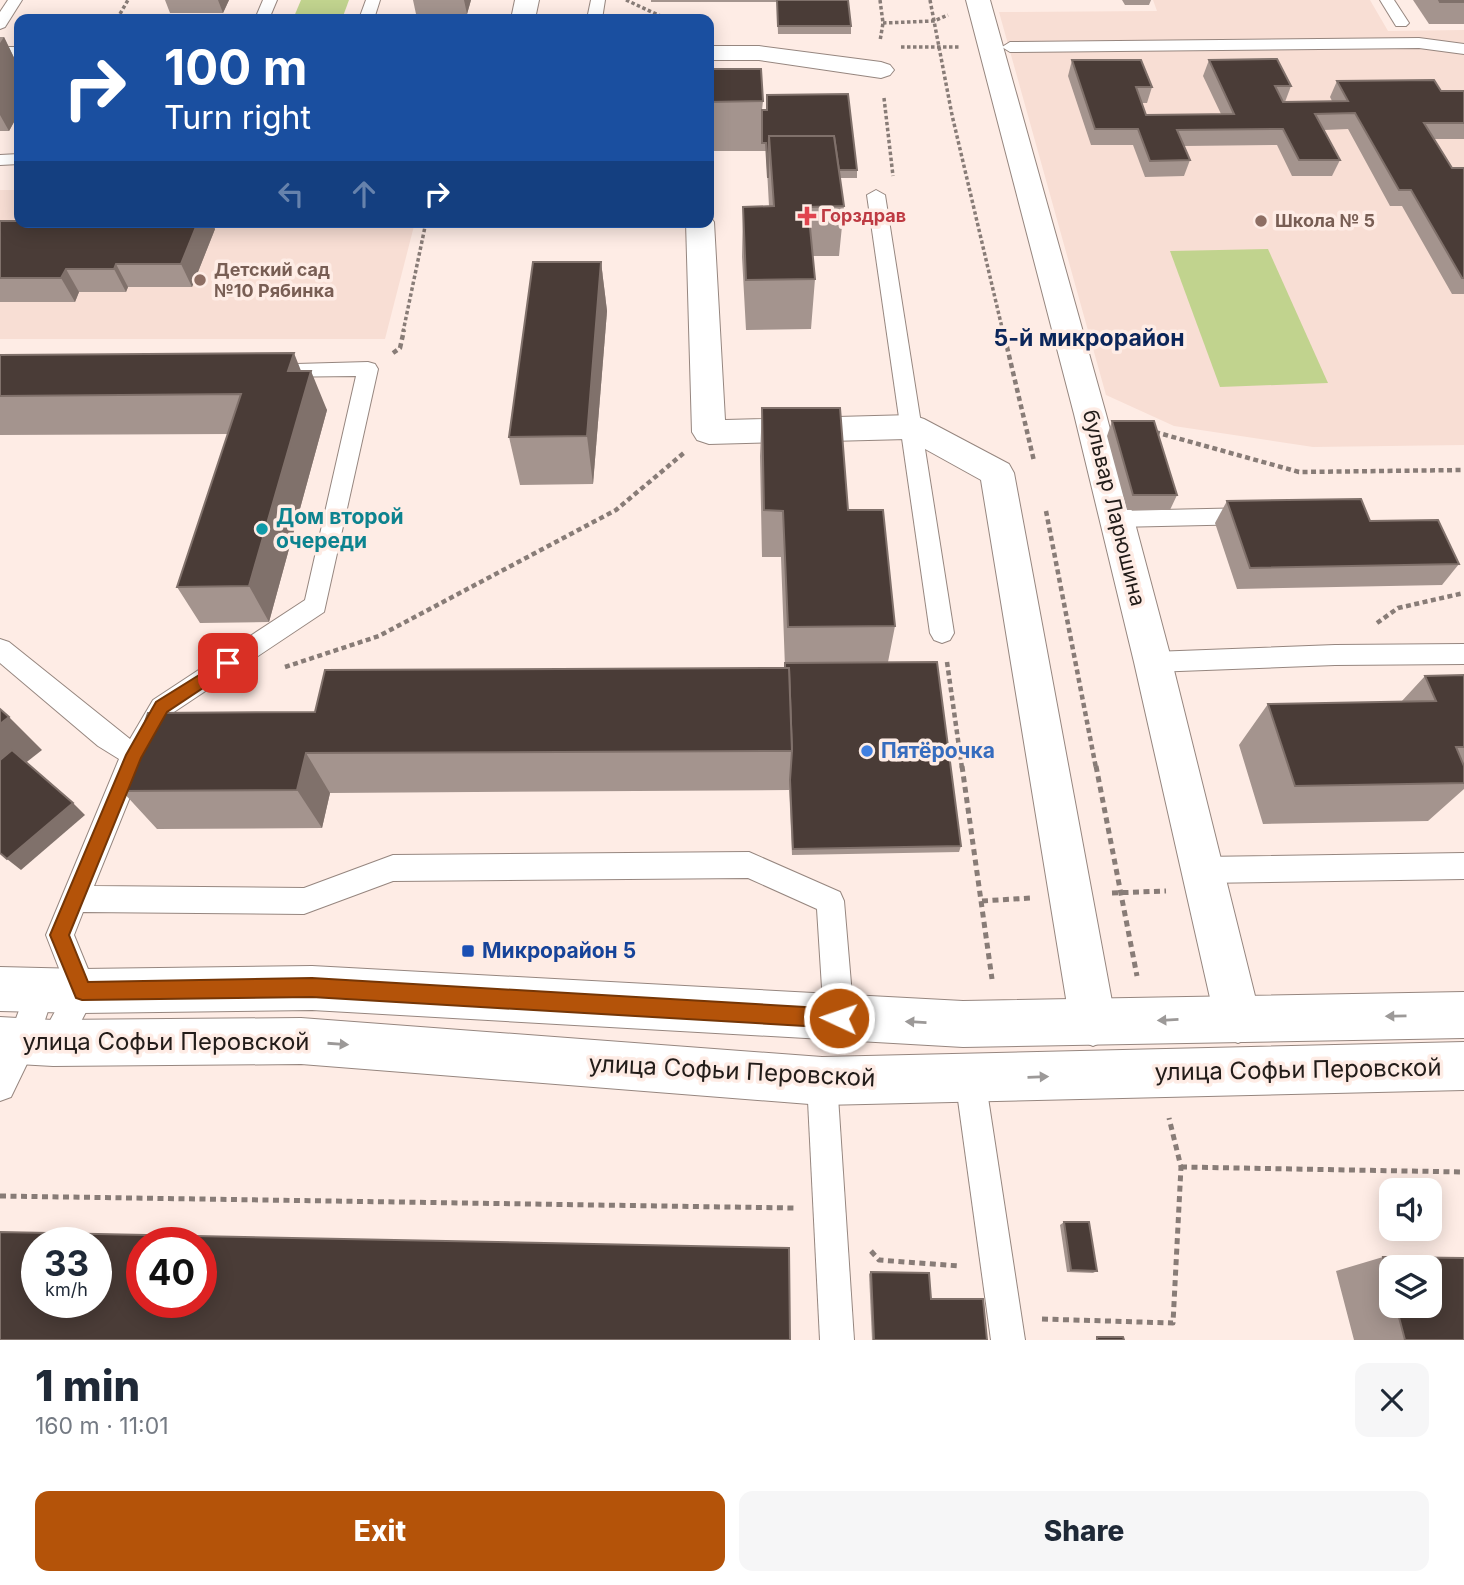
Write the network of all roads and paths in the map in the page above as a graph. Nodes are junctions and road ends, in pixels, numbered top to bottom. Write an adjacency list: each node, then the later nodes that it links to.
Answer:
1 (15, 0): 9 (lane)
2 (625, 0): 6 (path)
3 (880, 0): 7 (path)
4 (1387, 0): 8 (lane)
5 (980, 5): 7 (path); 10 (street, бульвар Ларюшина)
6 (656, 14)
7 (883, 23): 13 (path)
8 (1401, 23)
9 (0, 24)
10 (1001, 47): 11 (lane); 13 (path); 19 (street, бульвар Ларюшина)
11 (1464, 49)
12 (714, 53): 13 (street)
13 (880, 59): 14 (path)
14 (876, 195): 20 (lane)
15 (425, 228): 17 (path)
16 (700, 228): 21 (street)
17 (368, 369): 18 (lane); 32 (lane)
18 (246, 370)
19 (1090, 414): 22 (path); 23 (street, бульвар Ларюшина)
20 (912, 427): 21 (street); 26 (lane); 35 (street)
21 (709, 432): 31 (path)
22 (1464, 470)
23 (1114, 515): 24 (lane); 30 (street, бульвар Ларюшина)
24 (1273, 516)
25 (1464, 593): 29 (path)
26 (942, 633): 37 (path)
27 (0, 649): 32 (lane)
28 (1464, 654): 29 (lane)
29 (1335, 655): 30 (lane)
30 (1153, 662): 34 (street, бульвар Ларюшина)
31 (277, 669)
32 (134, 755): 36 (lane)
33 (1464, 866): 34 (lane)
34 (1204, 880): 35 (path); 41 (street, бульвар Ларюшина)
35 (1070, 895): 42 (street)
36 (74, 898): 38 (lane); 40 (lane)
37 (993, 985)
38 (41, 990): 40 (street); 44 (lane); 44 (lane)
39 (1464, 1015): 41 (street, one-way to 41)
40 (839, 1018): 43 (street, one-way to 40)
41 (1238, 1020): 42 (street, one-way to 42)
42 (1093, 1023): 43 (street)
43 (963, 1024): 46 (street)
44 (25, 1041): 47 (street, улица Софьи Перовской, one-way to 47); 48 (lane)
45 (1464, 1066): 46 (street, улица Софьи Перовской, one-way to 45)
46 (970, 1078): 47 (street, улица Софьи Перовской); 54 (lane)
47 (822, 1081): 53 (lane)
48 (0, 1086)
49 (1168, 1114): 50 (path)
50 (1181, 1167): 51 (path); 54 (path)
51 (1464, 1172)
52 (0, 1196): 53 (path)
53 (830, 1208): 54 (path); 55 (lane)
54 (1000, 1290): 56 (lane)
55 (837, 1340)
56 (1008, 1340)

